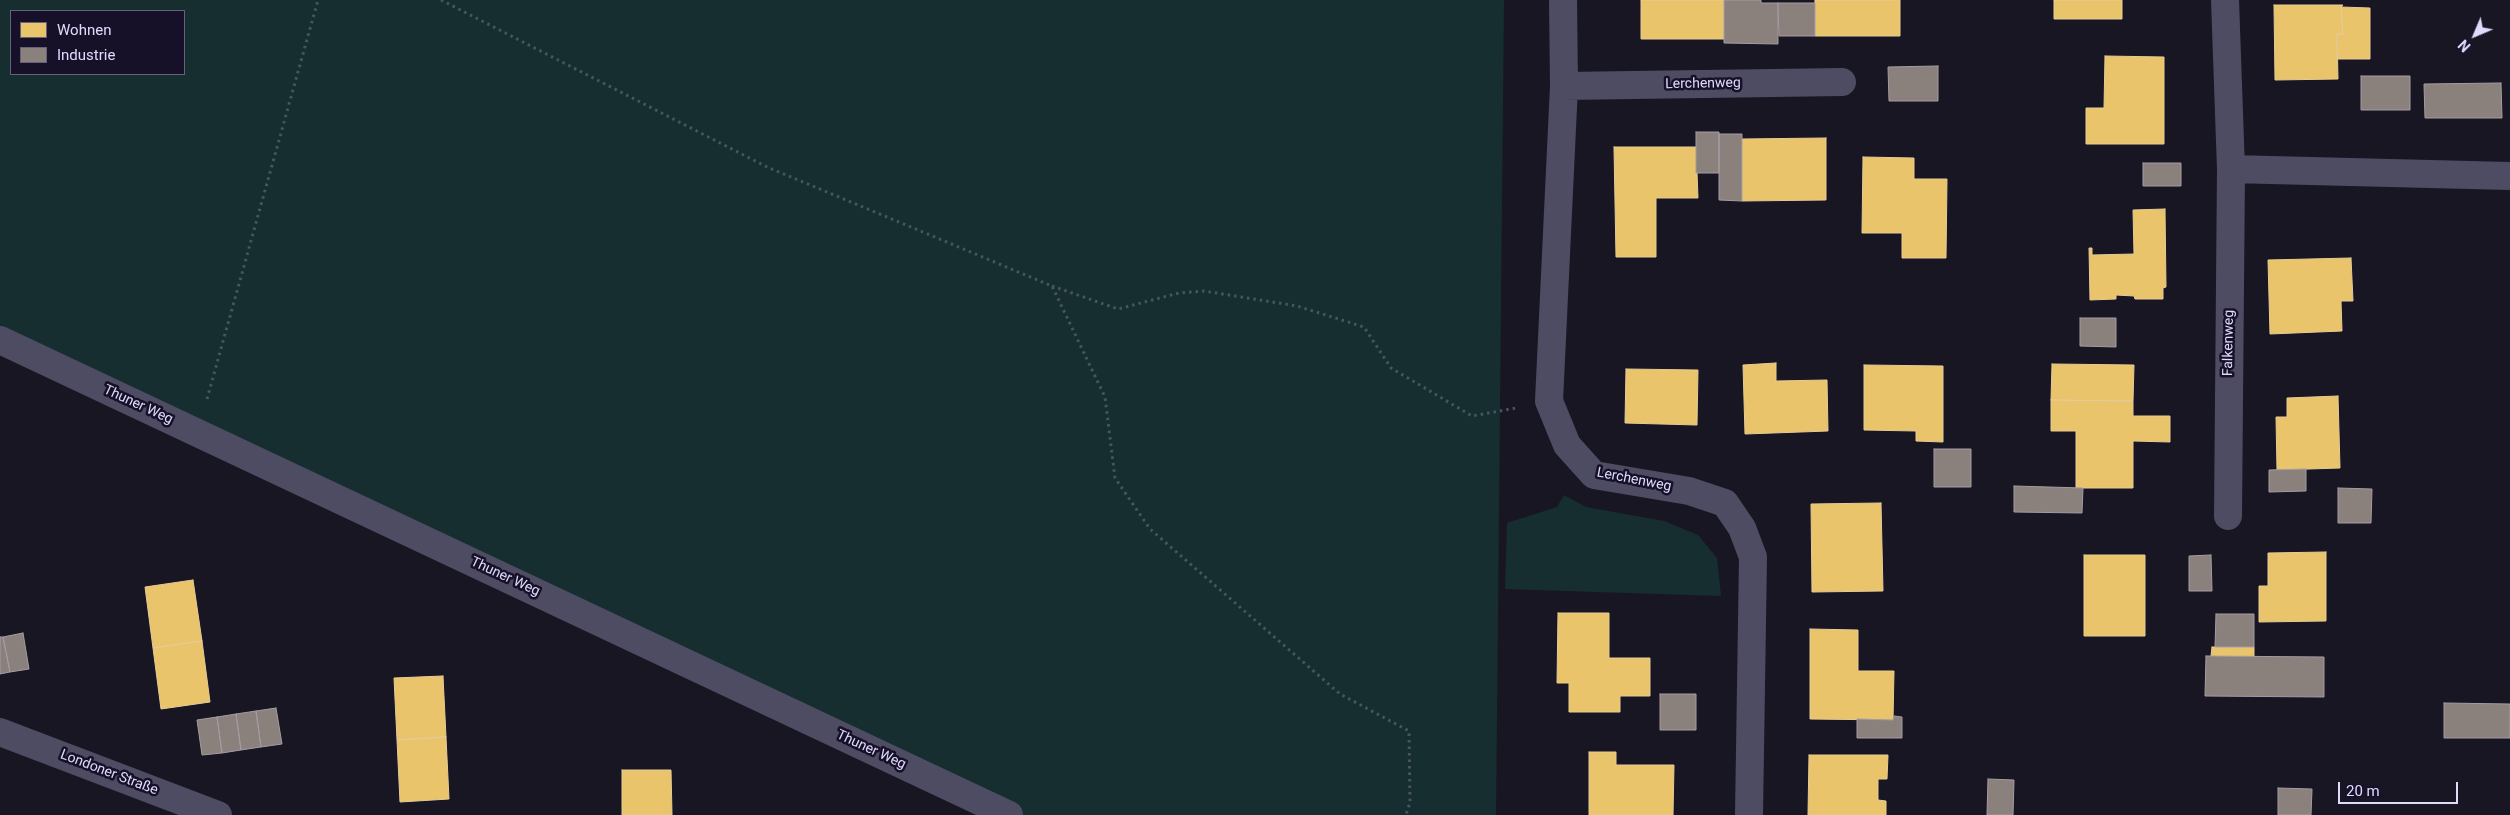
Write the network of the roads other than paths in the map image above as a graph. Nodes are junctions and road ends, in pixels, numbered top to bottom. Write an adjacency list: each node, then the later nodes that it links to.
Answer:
1 (1563, 0): 4 (street, Lerchenweg)
2 (2225, 0): 5 (street, Falkenweg)
3 (1842, 82): 4 (street, Lerchenweg)
4 (1564, 86): 12 (street, Lerchenweg)
5 (2231, 170): 6 (street); 8 (street, Falkenweg)
6 (2510, 176)
7 (0, 340): 10 (street, Thuner Weg)
8 (2228, 516)
9 (0, 732): 11 (street, Londoner Straße)
10 (1006, 814)
11 (218, 815)
12 (1749, 815)

